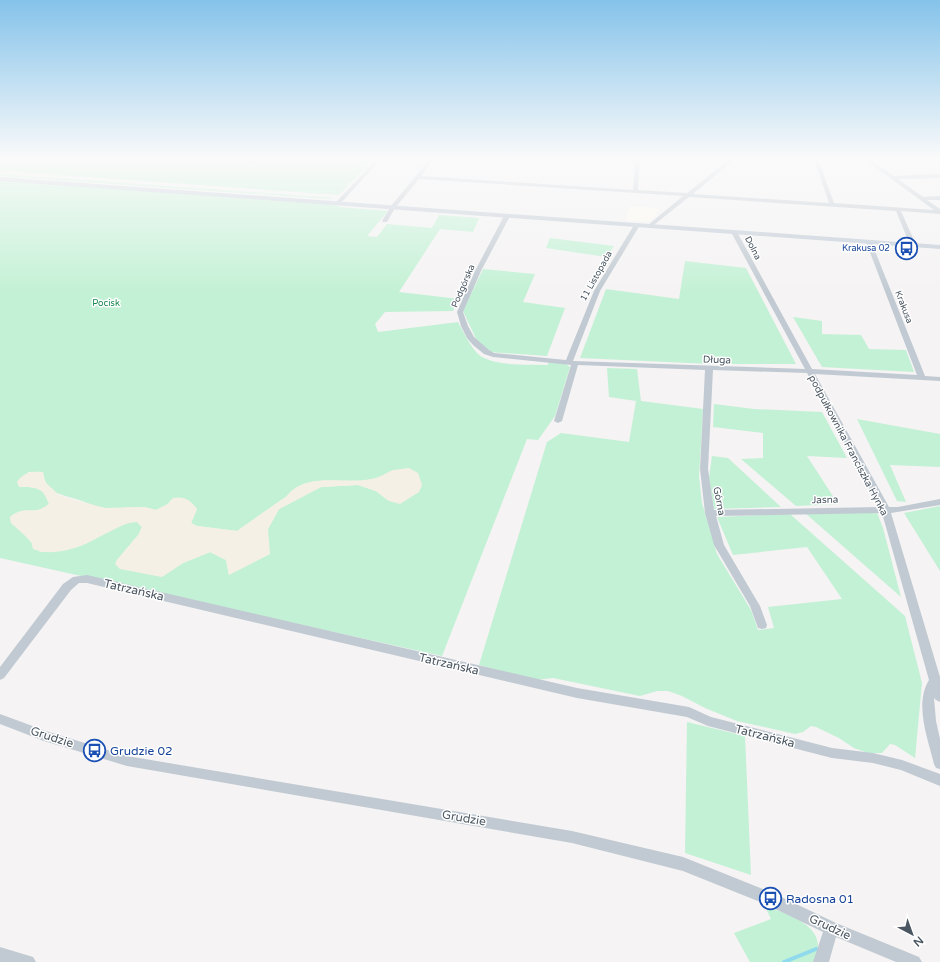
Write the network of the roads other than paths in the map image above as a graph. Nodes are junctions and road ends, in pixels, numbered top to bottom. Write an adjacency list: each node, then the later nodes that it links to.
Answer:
1 (350, 204): 7 (main road)
2 (395, 204): 7 (street)
3 (677, 204): 13 (street)
4 (814, 204): 6 (street)
5 (929, 204): 9 (street)
6 (832, 205): 8 (street)
7 (393, 207): 10 (main road); 11 (street)
8 (898, 210): 9 (street); 16 (street)
9 (940, 212)
10 (507, 216): 12 (main road); 19 (street, Podgórska)
11 (386, 220)
12 (637, 225): 13 (main road); 20 (street, 11 Listopada)
13 (650, 226): 14 (main road)
14 (734, 232): 15 (main road); 18 (street, Dolna)
15 (869, 242): 16 (main road); 23 (street, Krakusa)
16 (913, 245): 17 (main road)
17 (940, 247)
18 (755, 272): 22 (street, podpułkownika Franciszka Hynka)
19 (493, 356): 20 (street, Długa)
20 (572, 362): 21 (street, Długa); 25 (street, 11 Listopada)
21 (709, 369): 22 (street, Długa); 28 (street, Górna)
22 (810, 371): 23 (street, Długa); 27 (street, podpułkownika Franciszka Hynka)
23 (922, 378): 24 (street, Długa)
24 (940, 379)
25 (558, 421)
26 (940, 502): 27 (street, Jasna)
27 (885, 509): 28 (street, Jasna); 31 (street, podpułkownika Franciszka Hynka)
28 (710, 513): 29 (street, Górna)
29 (762, 625)
30 (0, 675): 35 (street, Tatrzańska)
31 (935, 681): 32 (street, podpułkownika Franciszka Hynka); 34 (street)
32 (940, 697)
33 (0, 719): 36 (street, Grudzie)
34 (940, 764)
35 (940, 780)
36 (832, 928): 39 (street); 40 (street, Grudzie)
37 (0, 955): 38 (street)
38 (28, 962)
39 (821, 962)
40 (914, 962)

